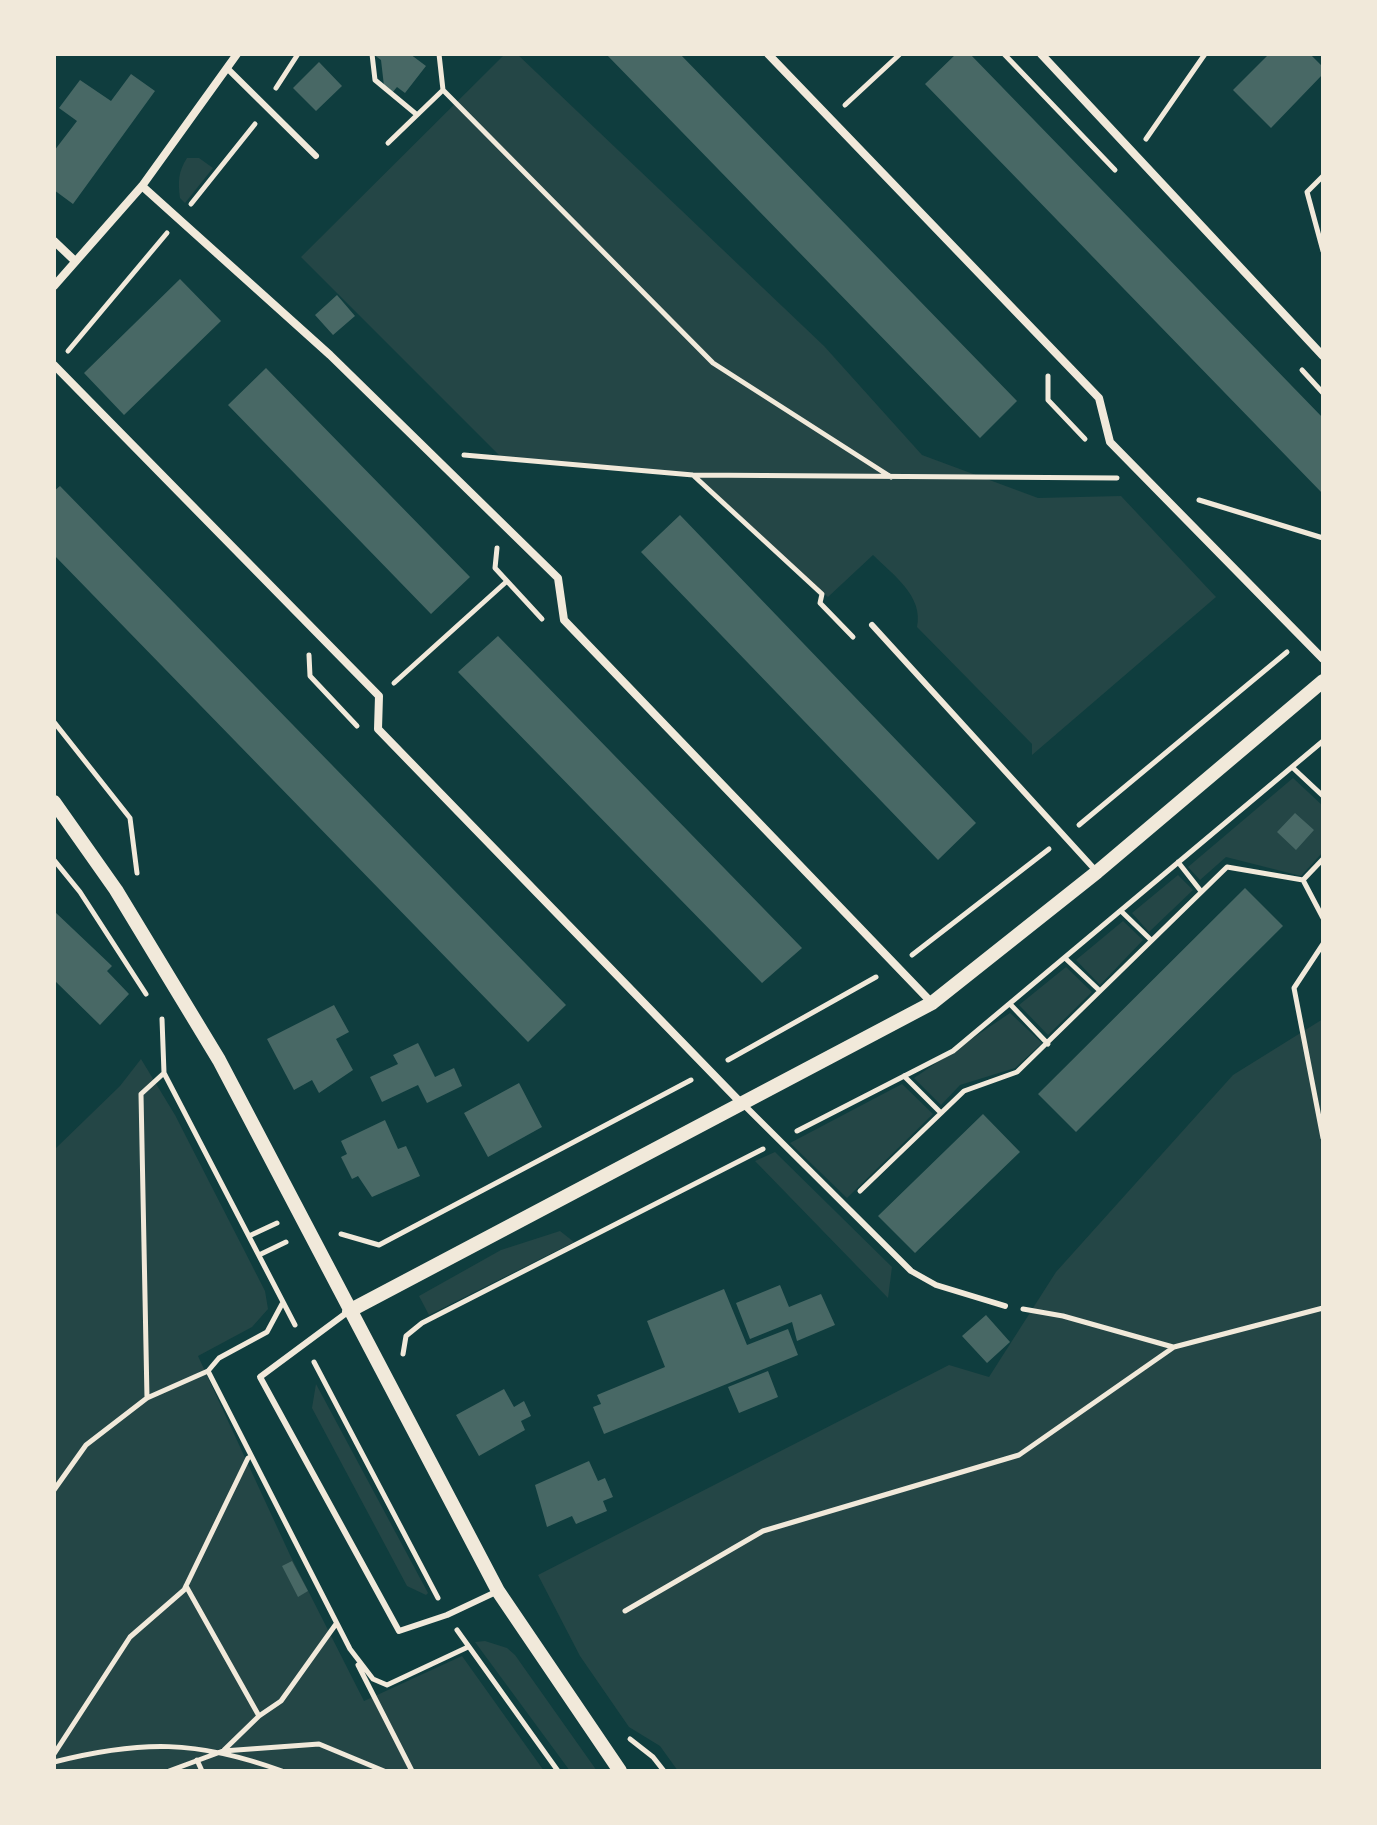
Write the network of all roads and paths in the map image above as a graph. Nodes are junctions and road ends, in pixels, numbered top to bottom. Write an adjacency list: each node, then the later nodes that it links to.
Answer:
1 (237, 54): 8 (street)
2 (372, 54): 10 (path)
3 (439, 54): 9 (path)
4 (768, 54): 29 (street)
5 (1004, 54): 13 (path)
6 (1041, 54): 13 (street)
7 (1205, 54): 13 (path)
8 (228, 69): 12 (lane); 15 (street)
9 (443, 90): 10 (path); 28 (path)
10 (416, 114): 11 (path)
11 (388, 143)
12 (316, 156)
13 (1134, 156): 20 (street)
14 (1323, 176): 17 (path)
15 (142, 186): 18 (street); 26 (street)
16 (54, 241): 18 (street)
17 (1323, 251)
18 (75, 261): 19 (street)
19 (54, 286)
20 (1323, 356)
21 (1296, 364): 24 (path)
22 (54, 365): 37 (street)
23 (1048, 368): 25 (path)
24 (1323, 393)
25 (1090, 445)
26 (429, 451): 28 (path); 58 (street)
27 (1111, 467): 28 (path)
28 (891, 477)
29 (1162, 495): 30 (path); 35 (street)
30 (1323, 538)
31 (506, 582): 37 (path)
32 (872, 625): 47 (lane)
33 (1277, 639): 34 (path)
34 (1288, 651)
35 (1323, 659)
36 (1323, 681): 47 (street)
37 (379, 696): 39 (path); 64 (street)
38 (54, 722): 48 (path)
39 (348, 722)
40 (1323, 741): 41 (path)
41 (1292, 767): 42 (path); 46 (path)
42 (1323, 796)
43 (54, 802): 74 (street)
44 (1323, 859): 49 (path)
45 (54, 860): 57 (path)
46 (1178, 862): 50 (path); 51 (path)
47 (1097, 872): 58 (street)
48 (138, 877)
49 (1303, 880): 50 (path); 52 (path)
50 (1200, 890): 53 (path)
51 (1121, 911): 53 (path); 55 (path)
52 (1323, 918)
53 (1150, 939): 56 (path)
54 (1323, 944): 66 (path)
55 (1065, 958): 56 (path); 59 (path)
56 (1100, 991): 61 (path)
57 (148, 996)
58 (932, 1003): 64 (street)
59 (1010, 1004): 61 (path); 63 (path)
60 (156, 1009): 62 (path)
61 (1048, 1044): 65 (path)
62 (164, 1073): 71 (path); 79 (path)
63 (904, 1076): 65 (path); 67 (path)
64 (744, 1105): 67 (lane); 74 (street)
65 (941, 1113): 68 (path)
66 (1323, 1138)
67 (780, 1140): 68 (lane); 77 (path)
68 (845, 1206): 72 (lane)
69 (337, 1227): 70 (path)
70 (379, 1245)
71 (283, 1303): 75 (path); 78 (path)
72 (1005, 1306): 76 (path)
73 (1323, 1308): 76 (path)
74 (349, 1311): 75 (lane); 83 (street)
75 (304, 1342): 85 (path); 85 (lane)
76 (1174, 1347): 84 (path)
77 (403, 1356)
78 (208, 1371): 79 (path); 80 (path)
79 (147, 1398): 81 (path)
80 (248, 1457): 82 (path); 86 (path)
81 (54, 1490)
82 (186, 1586): 89 (path); 91 (path)
83 (498, 1591): 85 (lane); 100 (street)
84 (625, 1611)
85 (447, 1615): 87 (path)
86 (336, 1623): 88 (path); 89 (path)
87 (468, 1647): 88 (path); 99 (path)
88 (350, 1649): 98 (path)
89 (259, 1716): 90 (path)
90 (223, 1751): 92 (path); 93 (path); 96 (path); 97 (path)
91 (54, 1754)
92 (197, 1760): 94 (path); 95 (path)
93 (54, 1762)
94 (169, 1771)
95 (202, 1771)
96 (282, 1771)
97 (384, 1771)
98 (412, 1771)
99 (558, 1771)
100 (620, 1771)

